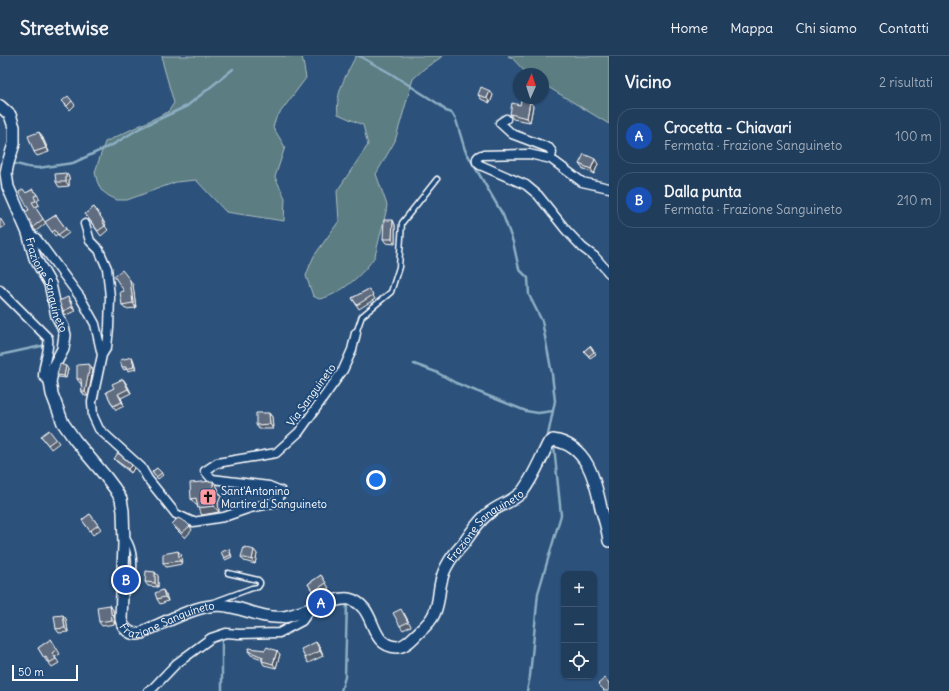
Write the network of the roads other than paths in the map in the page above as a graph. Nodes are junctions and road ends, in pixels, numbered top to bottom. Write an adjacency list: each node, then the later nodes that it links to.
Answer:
1 (0, 106): 7 (street, Frazione Sanguineto)
2 (506, 119): 3 (street)
3 (551, 160): 5 (street); 8 (street)
4 (437, 179): 10 (lane)
5 (609, 188)
6 (85, 224): 11 (street, Via Sanguineto)
7 (28, 233): 11 (street, Via Sanguineto); 12 (street, Frazione Sanguineto)
8 (609, 273)
9 (0, 290): 12 (street)
10 (356, 333): 11 (street, Via Sanguineto)
11 (102, 355)
12 (50, 382): 13 (street, Frazione Sanguineto)
13 (123, 534): 16 (lane); 17 (street, Frazione Sanguineto)
14 (609, 541): 18 (street, Frazione Sanguineto)
15 (228, 574): 17 (lane)
16 (133, 587)
17 (212, 605): 18 (street, Frazione Sanguineto)
18 (310, 610): 19 (street)
19 (148, 691)

